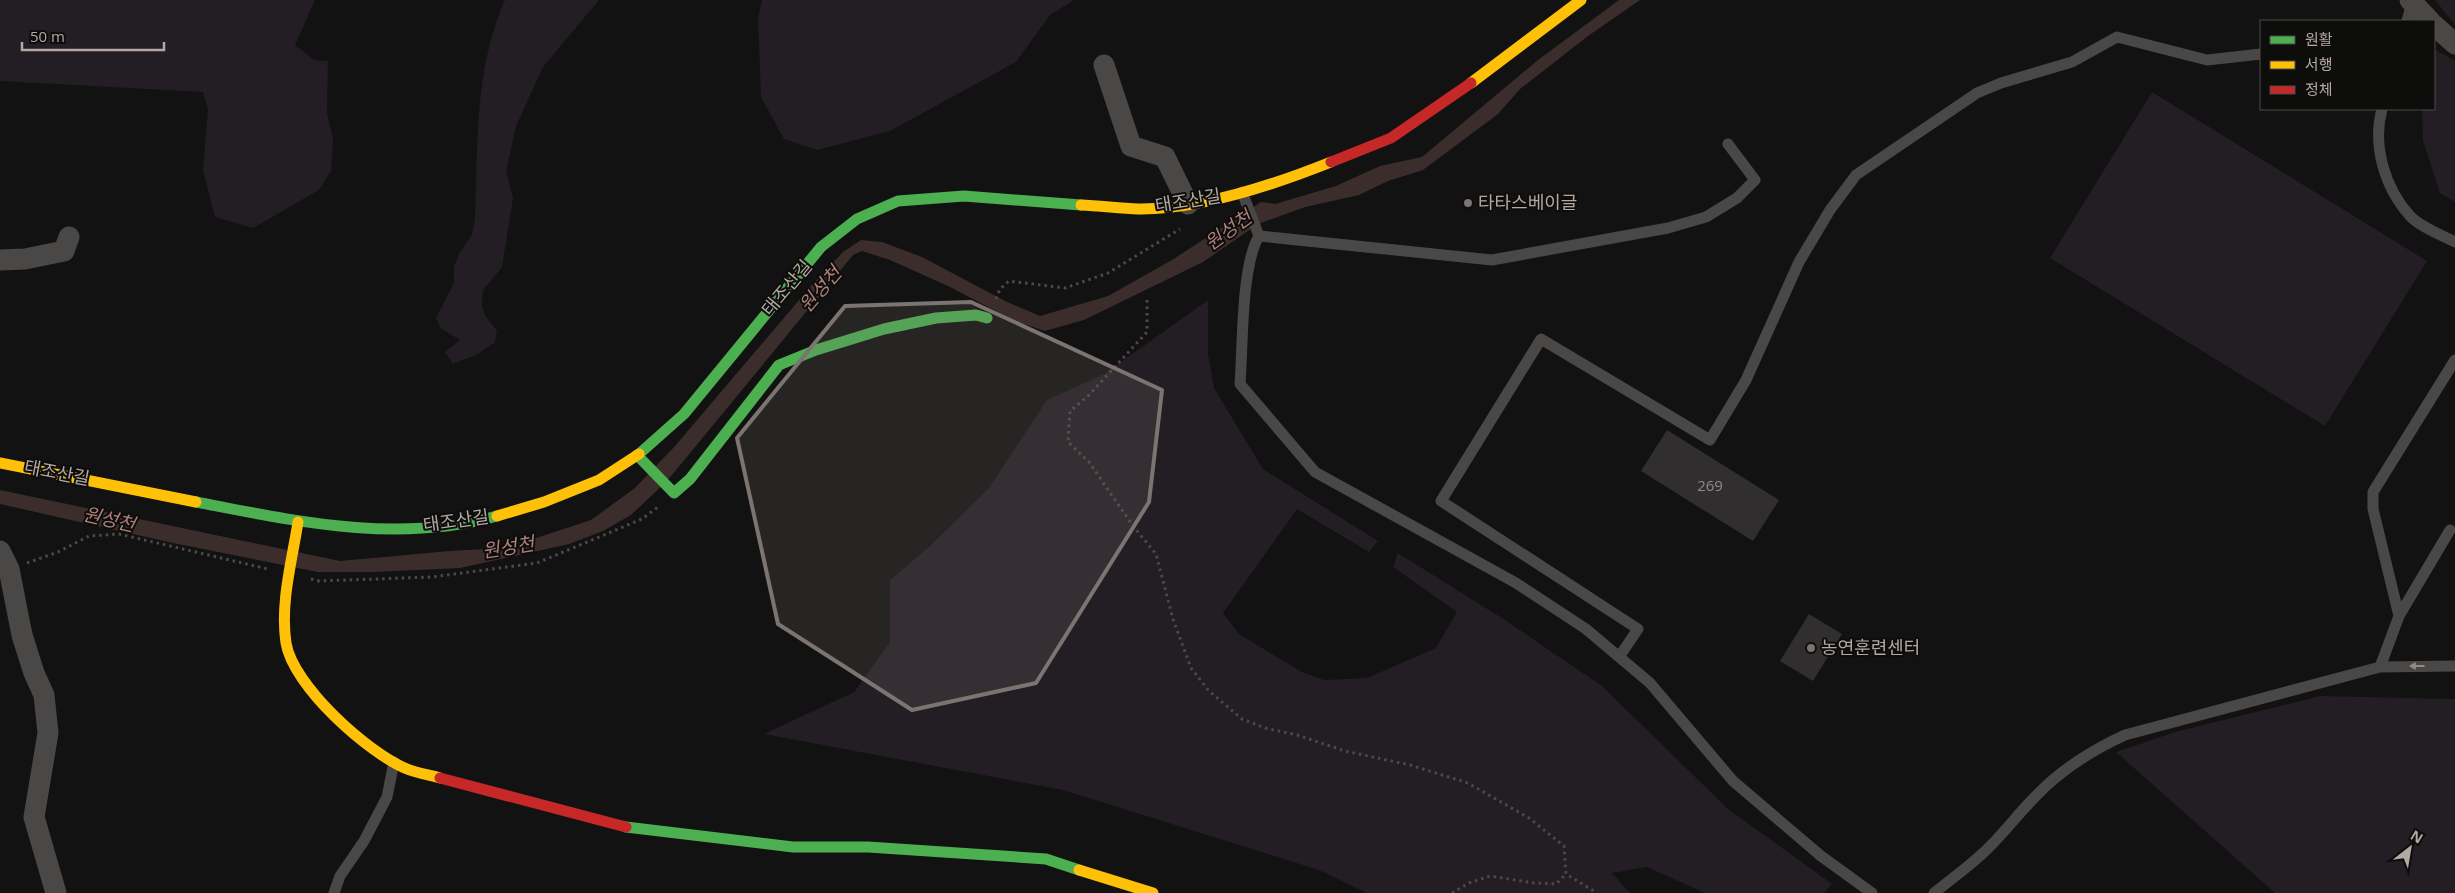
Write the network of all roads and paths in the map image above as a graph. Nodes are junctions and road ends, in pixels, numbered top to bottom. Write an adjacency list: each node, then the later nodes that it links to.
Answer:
1 (1581, 0): 10 (street, 태조산길)
2 (2410, 8): 3 (street)
3 (2428, 20)
4 (2435, 26): 5 (street)
5 (2455, 44)
6 (2260, 54): 29 (lane)
7 (1104, 64): 11 (street)
8 (2382, 110): 15 (lane)
9 (1728, 144): 13 (lane)
10 (1244, 197): 11 (street, 태조산길); 13 (lane)
11 (1188, 204): 21 (street, 태조산길)
12 (1183, 228): 17 (path)
13 (1257, 232): 29 (lane)
14 (69, 237): 16 (street)
15 (2455, 242)
16 (0, 260)
17 (1000, 289)
18 (1147, 300): 33 (path)
19 (987, 318): 23 (street)
20 (2455, 360): 28 (lane)
21 (637, 455): 23 (street); 24 (street, 태조산길)
22 (0, 463): 24 (street, 태조산길)
23 (672, 490): 27 (path)
24 (298, 522): 27 (street)
25 (2450, 530): 28 (lane)
26 (5, 560): 27 (path); 34 (street)
27 (289, 572): 32 (street)
28 (2399, 616): 31 (lane)
29 (1619, 656): 39 (lane)
30 (2455, 666): 31 (lane, one-way to 31)
31 (2380, 667): 40 (lane)
32 (394, 762): 35 (lane); 36 (street)
33 (1566, 874): 37 (path); 38 (path)
34 (56, 893)
35 (334, 893)
36 (1153, 893)
37 (1452, 893)
38 (1597, 893)
39 (1872, 893)
40 (1934, 893)

